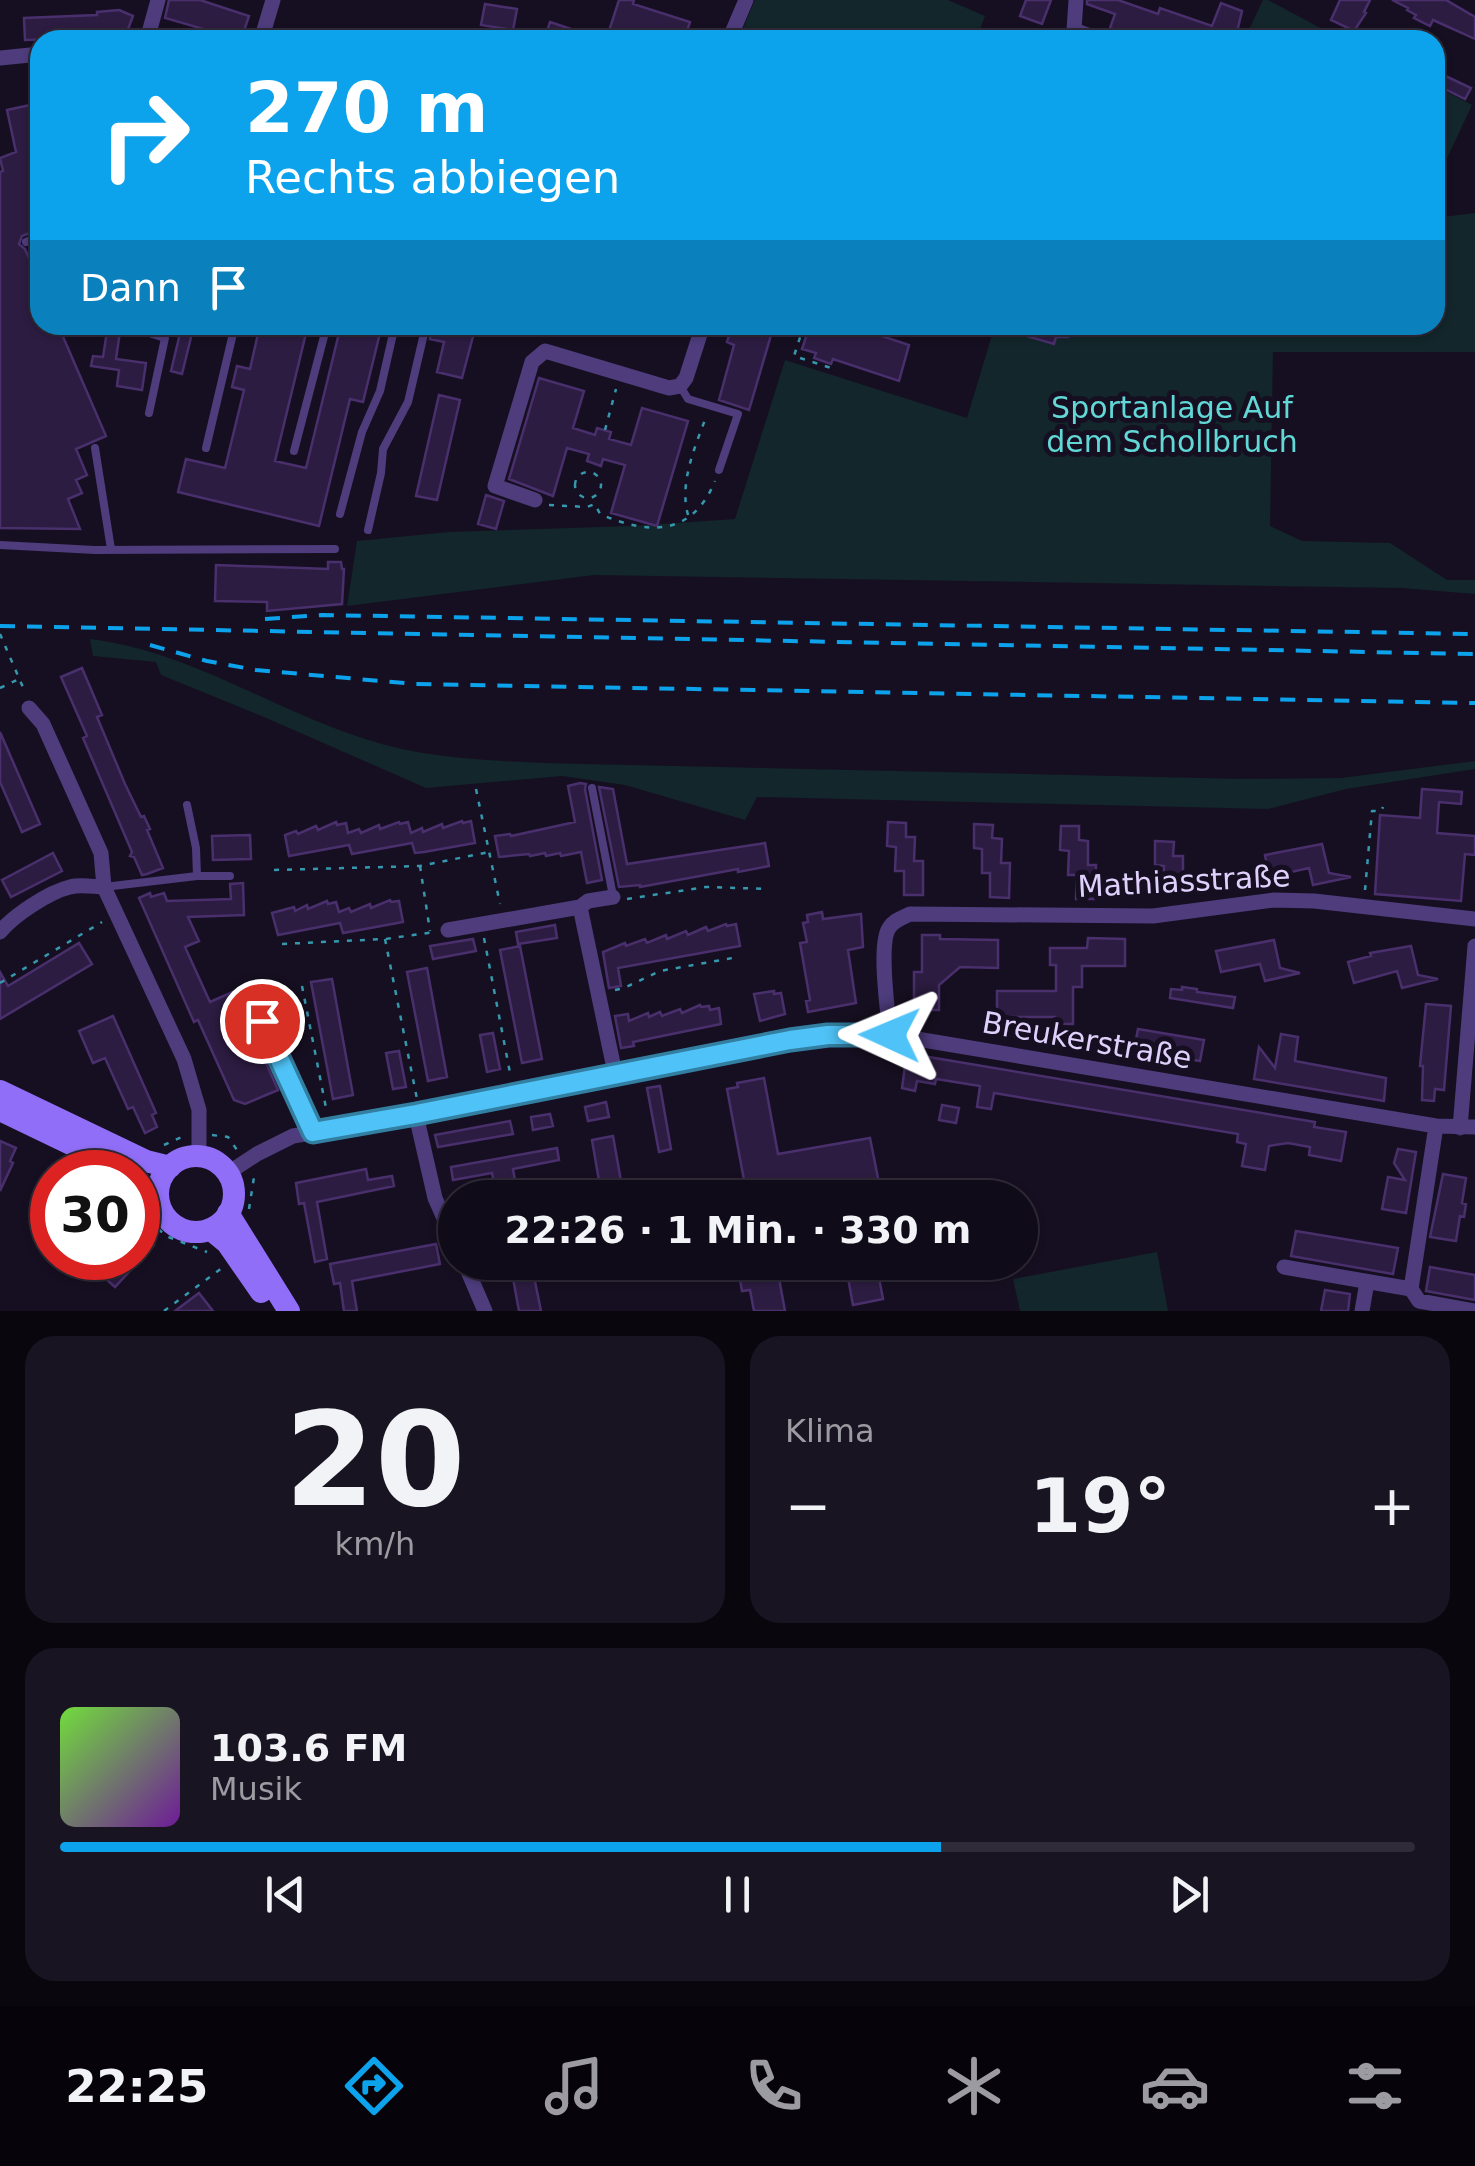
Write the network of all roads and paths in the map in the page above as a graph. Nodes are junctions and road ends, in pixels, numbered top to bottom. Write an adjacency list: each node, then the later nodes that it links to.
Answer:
1 (158, 0): 5 (street)
2 (273, 0): 6 (street)
3 (746, 0): 7 (street)
4 (1076, 0): 8 (street)
5 (150, 30)
6 (264, 30)
7 (733, 30)
8 (1074, 30)
9 (30, 55): 10 (street)
10 (0, 58)
11 (30, 240): 12 (lane)
12 (26, 242)
13 (154, 335): 24 (lane)
14 (234, 335): 27 (lane)
15 (324, 335): 28 (lane)
16 (393, 335): 33 (lane)
17 (424, 335): 35 (lane)
18 (700, 335): 22 (street)
19 (801, 335): 20 (path)
20 (830, 368)
21 (621, 373): 22 (street); 25 (path); 31 (street)
22 (680, 386): 23 (lane)
23 (710, 406): 29 (lane); 34 (path)
24 (149, 413)
25 (605, 430)
26 (95, 448): 38 (lane)
27 (206, 448)
28 (294, 451)
29 (719, 470): 34 (path)
30 (592, 497): 30 (path); 32 (path)
31 (535, 500): 32 (path)
32 (596, 504): 34 (path)
33 (340, 514)
34 (688, 516)
35 (368, 530)
36 (0, 545): 38 (lane)
37 (335, 549): 38 (lane)
38 (111, 550)
39 (0, 634): 40 (path)
40 (20, 678): 41 (path); 42 (path)
41 (0, 688)
42 (29, 708): 52 (street)
43 (592, 788): 54 (lane)
44 (476, 789): 47 (path)
45 (186, 806): 50 (lane)
46 (1384, 808): 56 (path)
47 (489, 852): 48 (path); 59 (path)
48 (420, 866): 49 (path); 63 (path)
49 (274, 870)
50 (197, 876): 51 (lane); 52 (lane)
51 (230, 876)
52 (104, 887): 57 (street); 61 (street)
53 (770, 889): 54 (path)
54 (613, 897): 55 (street)
55 (580, 907): 59 (street); 70 (street)
56 (1364, 907): 58 (street, Mathiasstraße); 72 (street, Mathiasstraße)
57 (116, 914): 68 (path); 82 (street)
58 (1475, 919)
59 (504, 920): 60 (street)
60 (481, 924): 62 (street); 74 (path)
61 (2, 925)
62 (448, 930): 63 (path)
63 (430, 932): 64 (path)
64 (385, 939): 65 (path); 76 (path)
65 (282, 944)
66 (1475, 946): 78 (street)
67 (738, 957): 70 (path)
68 (0, 983)
69 (302, 986): 79 (path)
70 (598, 993): 73 (street)
71 (262, 1021): 80 (lane)
72 (890, 1035): 73 (street, Breukerstraße); 77 (street, Breukerstraße)
73 (615, 1073): 74 (street, Breukerstraße)
74 (514, 1094): 76 (street, Breukerstraße)
75 (1, 1098): 81 (main road); 83 (main road)
76 (418, 1114): 79 (street, Breukerstraße); 86 (street)
77 (1436, 1126): 78 (street, Breukerstraße); 96 (street)
78 (1467, 1127)
79 (330, 1130): 80 (street, Breukerstraße)
80 (313, 1132): 84 (street, Breukerstraße)
81 (92, 1150)
82 (199, 1156): 83 (main road); 84 (main road)
83 (170, 1167): 85 (main road)
84 (228, 1174): 88 (main road)
85 (160, 1183)
86 (438, 1205)
87 (160, 1206): 89 (main road)
88 (228, 1213): 89 (main road); 99 (main road)
89 (210, 1229): 98 (main road)
90 (160, 1231): 91 (path)
91 (210, 1254)
92 (1284, 1267): 95 (street)
93 (222, 1268): 97 (path)
94 (472, 1280): 100 (street)
95 (1367, 1282): 96 (street); 101 (street)
96 (1411, 1289): 102 (street)
97 (164, 1311)
98 (274, 1311)
99 (289, 1311)
100 (485, 1311)
101 (1362, 1311)
102 (1474, 1311)

